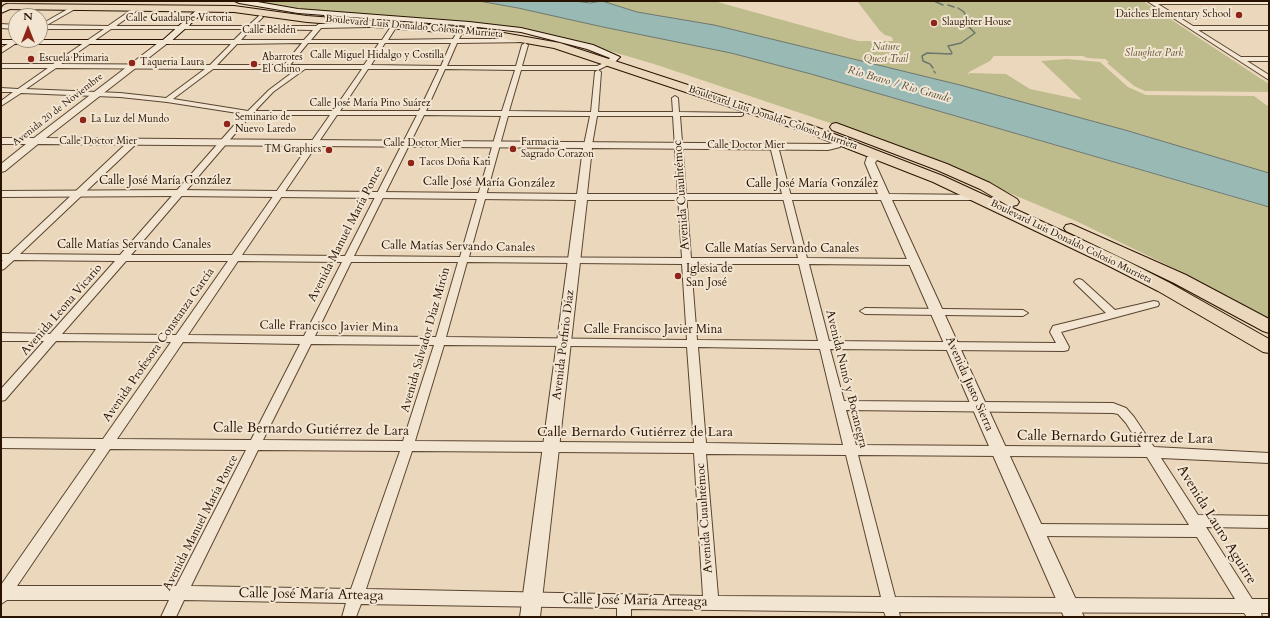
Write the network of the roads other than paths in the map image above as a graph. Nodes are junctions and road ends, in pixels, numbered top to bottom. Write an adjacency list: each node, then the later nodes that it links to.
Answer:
1 (1151, 1): 2 (street); 17 (street)
2 (1219, 1): 3 (street)
3 (1269, 2)
4 (209, 4): 5 (highway); 8 (highway); 15 (main road, Avenida 20 de Noviembre); 29 (highway, Boulevard Luis Donaldo Colosio Murrieta)
5 (239, 5): 11 (highway, Boulevard Luis Donaldo Colosio Murrieta); 29 (main road, Boulevard Luis Donaldo Colosio Murrieta)
6 (4, 7): 7 (highway)
7 (73, 8): 8 (highway); 10 (street)
8 (137, 8): 14 (street)
9 (260, 17): 16 (street)
10 (48, 22)
11 (375, 24): 13 (street, Calle Guadalupe Victoria); 22 (highway, Boulevard Luis Donaldo Colosio Murrieta)
12 (48, 27): 14 (street, Calle Guadalupe Victoria)
13 (318, 27): 16 (street, Calle Guadalupe Victoria); 26 (street)
14 (109, 28): 15 (street, Calle Guadalupe Victoria); 23 (street)
15 (181, 28): 16 (street, Calle Guadalupe Victoria); 24 (main road, Avenida 20 de Noviembre)
16 (248, 28): 25 (street)
17 (1192, 28): 19 (street); 30 (street)
18 (392, 29): 27 (street, Avenida Profesora Constanza García)
19 (1268, 29)
20 (457, 37): 22 (street, Calle Beldén); 27 (street, Calle Beldén); 39 (street, Avenida Manuel María Ponce)
21 (48, 41): 23 (main road, Calle Beldén)
22 (538, 41): 29 (highway, Boulevard Luis Donaldo Colosio Murrieta)
23 (89, 42): 24 (main road, Calle Beldén); 33 (street)
24 (165, 42): 25 (street, Calle Beldén); 34 (street, Avenida 20 de Noviembre)
25 (235, 42): 26 (street, Calle Beldén); 35 (street)
26 (306, 42): 27 (street, Calle Beldén); 36 (street)
27 (384, 42): 38 (street, Avenida Profesora Constanza García)
28 (525, 45): 40 (street, Avenida Salvador Díaz Mirón)
29 (612, 59): 40 (street, Calle Miguel Hidalgo y Costilla); 49 (highway); 57 (highway, Boulevard Luis Donaldo Colosio Murrieta); 58 (highway, Boulevard Luis Donaldo Colosio Murrieta)
30 (1239, 59): 31 (street); 42 (street)
31 (1269, 59)
32 (1, 66): 33 (street, Calle Miguel Hidalgo y Costilla)
33 (55, 66): 34 (street, Calle Miguel Hidalgo y Costilla); 44 (street)
34 (132, 66): 35 (street, Calle Miguel Hidalgo y Costilla); 45 (street, Avenida 20 de Noviembre)
35 (212, 66): 36 (street, Calle Miguel Hidalgo y Costilla); 47 (street)
36 (286, 66): 37 (street, Calle Miguel Hidalgo y Costilla)
37 (305, 66): 38 (street, Calle Miguel Hidalgo y Costilla); 50 (street, Avenida Leona Vicario)
38 (367, 66): 39 (street, Calle Miguel Hidalgo y Costilla); 51 (street, Avenida Profesora Constanza García)
39 (443, 66): 40 (street, Calle Miguel Hidalgo y Costilla); 52 (street, Avenida Manuel María Ponce)
40 (520, 67): 53 (street, Avenida Salvador Díaz Mirón)
41 (598, 72): 54 (street, Avenida Porfirio Díaz)
42 (1269, 78)
43 (1, 90): 44 (street, Calle José María Pino Suárez)
44 (21, 90): 45 (street, Calle José María Pino Suárez); 48 (street)
45 (97, 93): 47 (street, Calle José María Pino Suárez); 60 (street, Avenida 20 de Noviembre)
46 (675, 98): 55 (street, Avenida Cuauhtémoc)
47 (167, 100): 50 (street, Calle José María Pino Suárez)
48 (1, 104)
49 (788, 110): 57 (highway); 82 (highway)
50 (249, 113): 51 (street, Calle José María Pino Suárez); 62 (street, Avenida Leona Vicario)
51 (335, 114): 52 (street, Calle José María Pino Suárez); 63 (street, Avenida Profesora Constanza García)
52 (421, 114): 53 (street, Calle José María Pino Suárez); 64 (street, Avenida Manuel María Ponce)
53 (506, 114): 54 (street, Calle José María Pino Suárez); 65 (street, Avenida Salvador Díaz Mirón)
54 (594, 114): 55 (street, Calle José María Pino Suárez); 66 (street, Avenida Porfirio Díaz)
55 (676, 114): 56 (street, Calle José María Pino Suárez); 67 (street, Avenida Cuauhtémoc)
56 (741, 114)
57 (820, 127): 82 (highway, Boulevard Luis Donaldo Colosio Murrieta)
58 (839, 140): 68 (street, Calle Doctor Mier); 69 (highway, Boulevard Luis Donaldo Colosio Murrieta)
59 (1, 141): 60 (street, Calle Doctor Mier)
60 (35, 141): 61 (street, Calle Doctor Mier); 70 (street, Avenida 20 de Noviembre)
61 (133, 142): 62 (street, Calle Doctor Mier); 71 (street)
62 (224, 143): 63 (street, Calle Doctor Mier); 72 (street, Avenida Leona Vicario)
63 (315, 143): 64 (street, Calle Doctor Mier); 74 (street, Avenida Profesora Constanza García)
64 (405, 144): 65 (street, Calle Doctor Mier); 75 (street, Avenida Manuel María Ponce)
65 (496, 145): 66 (street, Calle Doctor Mier); 76 (street, Avenida Salvador Díaz Mirón)
66 (588, 145): 67 (street, Calle Doctor Mier); 78 (street, Avenida Porfirio Díaz)
67 (678, 146): 68 (street, Calle Doctor Mier); 79 (street, Avenida Cuauhtémoc)
68 (774, 146): 80 (street, Avenida Nunó y Bocanegra)
69 (879, 155): 77 (highway, Boulevard Luis Donaldo Colosio Murrieta); 81 (street, Avenida Justo Sierra)
70 (1, 169)
71 (78, 193): 72 (street, Calle José María González); 73 (street, Calle José María González); 84 (street)
72 (178, 193): 74 (street, Calle José María González); 85 (street, Avenida Leona Vicario)
73 (1, 194)
74 (279, 194): 75 (street, Calle José María González); 86 (street, Avenida Profesora Constanza García)
75 (381, 195): 76 (street, Calle José María González); 87 (street, Avenida Manuel María Ponce)
76 (482, 196): 78 (street, Calle José María González); 88 (street, Avenida Salvador Díaz Mirón)
77 (976, 196): 81 (street, Calle José María González); 110 (highway, Boulevard Luis Donaldo Colosio Murrieta)
78 (582, 197): 79 (street, Calle José María González); 89 (street, Avenida Porfirio Díaz)
79 (682, 197): 80 (street, Calle José María González); 90 (street, Avenida Cuauhtémoc)
80 (787, 197): 81 (street, Calle José María González); 91 (street, Avenida Nunó y Bocanegra)
81 (885, 197): 92 (street, Avenida Justo Sierra)
82 (1019, 206): 100 (highway, Boulevard Luis Donaldo Colosio Murrieta)
83 (1, 257): 84 (street, Calle Matías Servando Canales)
84 (12, 257): 85 (street, Calle Matías Servando Canales); 93 (street)
85 (124, 257): 86 (street, Calle Matías Servando Canales); 102 (street, Avenida Leona Vicario)
86 (236, 258): 87 (street, Calle Matías Servando Canales); 103 (street, Avenida Profesora Constanza García)
87 (349, 258): 88 (street, Calle Matías Servando Canales); 104 (street, Avenida Manuel María Ponce)
88 (463, 260): 89 (street, Calle Matías Servando Canales); 105 (street, Avenida Salvador Díaz Mirón)
89 (574, 261): 90 (street, Calle Matías Servando Canales); 106 (street, Avenida Porfirio Díaz)
90 (686, 261): 91 (street, Calle Matías Servando Canales); 107 (street, Avenida Cuauhtémoc)
91 (803, 261): 92 (street, Calle Matías Servando Canales); 108 (street, Avenida Nunó y Bocanegra)
92 (914, 262): 97 (street, Avenida Justo Sierra)
93 (1, 267)
94 (1079, 282): 99 (street)
95 (1154, 304): 99 (street, Calle Francisco Javier Mina)
96 (866, 311): 97 (street)
97 (937, 312): 98 (street); 109 (street, Avenida Justo Sierra)
98 (1023, 313)
99 (1113, 314): 109 (street, Calle Francisco Javier Mina)
100 (1269, 327)
101 (1, 337): 102 (street, Calle Francisco Javier Mina)
102 (54, 337): 103 (street, Calle Francisco Javier Mina); 111 (street, Avenida Leona Vicario)
103 (179, 339): 104 (street, Calle Francisco Javier Mina); 115 (street, Avenida Profesora Constanza García)
104 (308, 340): 105 (street, Calle Francisco Javier Mina); 116 (street, Avenida Manuel María Ponce)
105 (440, 342): 106 (street, Calle Francisco Javier Mina); 117 (street, Avenida Salvador Díaz Mirón)
106 (564, 343): 107 (street, Calle Francisco Javier Mina); 118 (street, Avenida Porfirio Díaz)
107 (692, 344): 108 (street, Calle Francisco Javier Mina); 119 (street, Avenida Cuauhtémoc)
108 (824, 345): 109 (street, Calle Francisco Javier Mina); 112 (street, Avenida Nunó y Bocanegra)
109 (952, 346): 113 (street, Avenida Justo Sierra)
110 (1269, 347)
111 (1, 397)
112 (840, 405): 113 (street); 120 (street, Avenida Nunó y Bocanegra)
113 (980, 406): 121 (street, Avenida Justo Sierra); 122 (street, Avenida Lauro Aguirre)
114 (1, 443): 115 (street, Calle Bernardo Gutiérrez de Lara)
115 (107, 443): 116 (street, Calle Bernardo Gutiérrez de Lara); 128 (street, Avenida Profesora Constanza García)
116 (255, 445): 117 (street, Calle Bernardo Gutiérrez de Lara); 127 (street, Avenida Manuel María Ponce)
117 (408, 446): 118 (street, Calle Bernardo Gutiérrez de Lara); 129 (street, Avenida Salvador Díaz Mirón)
118 (551, 448): 119 (street, Calle Bernardo Gutiérrez de Lara); 130 (street, Avenida Porfirio Díaz)
119 (700, 449): 120 (street, Calle Bernardo Gutiérrez de Lara); 132 (street, Avenida Cuauhtémoc)
120 (851, 450): 121 (street, Calle Bernardo Gutiérrez de Lara); 134 (street, Avenida Nunó y Bocanegra)
121 (1000, 451): 122 (street, Calle Bernardo Gutiérrez de Lara); 126 (street, Avenida Justo Sierra)
122 (1150, 452): 123 (street, Calle Bernardo Gutiérrez de Lara); 125 (street, Avenida Lauro Aguirre)
123 (1269, 458)
124 (1269, 522): 125 (street)
125 (1197, 526): 126 (street); 135 (street, Avenida Lauro Aguirre)
126 (1035, 530): 136 (street, Avenida Justo Sierra)
127 (180, 592): 128 (street, Calle José María Arteaga); 129 (street, Calle José María Arteaga); 137 (street, Avenida Manuel María Ponce)
128 (2, 594)
129 (355, 596): 130 (street, Calle José María Arteaga); 138 (street, Avenida Salvador Díaz Mirón)
130 (532, 599): 131 (street, Calle José María Arteaga); 139 (street, Avenida Porfirio Díaz)
131 (624, 601): 132 (street, Calle José María Arteaga); 140 (street)
132 (711, 603): 134 (street, Calle José María Arteaga)
133 (1269, 606): 135 (street, Calle José María Arteaga)
134 (892, 611): 136 (street, Calle José María Arteaga)
135 (1251, 611): 136 (street, Calle José María Arteaga)
136 (1072, 612)
137 (168, 617)
138 (349, 617)
139 (530, 617)
140 (624, 617)

